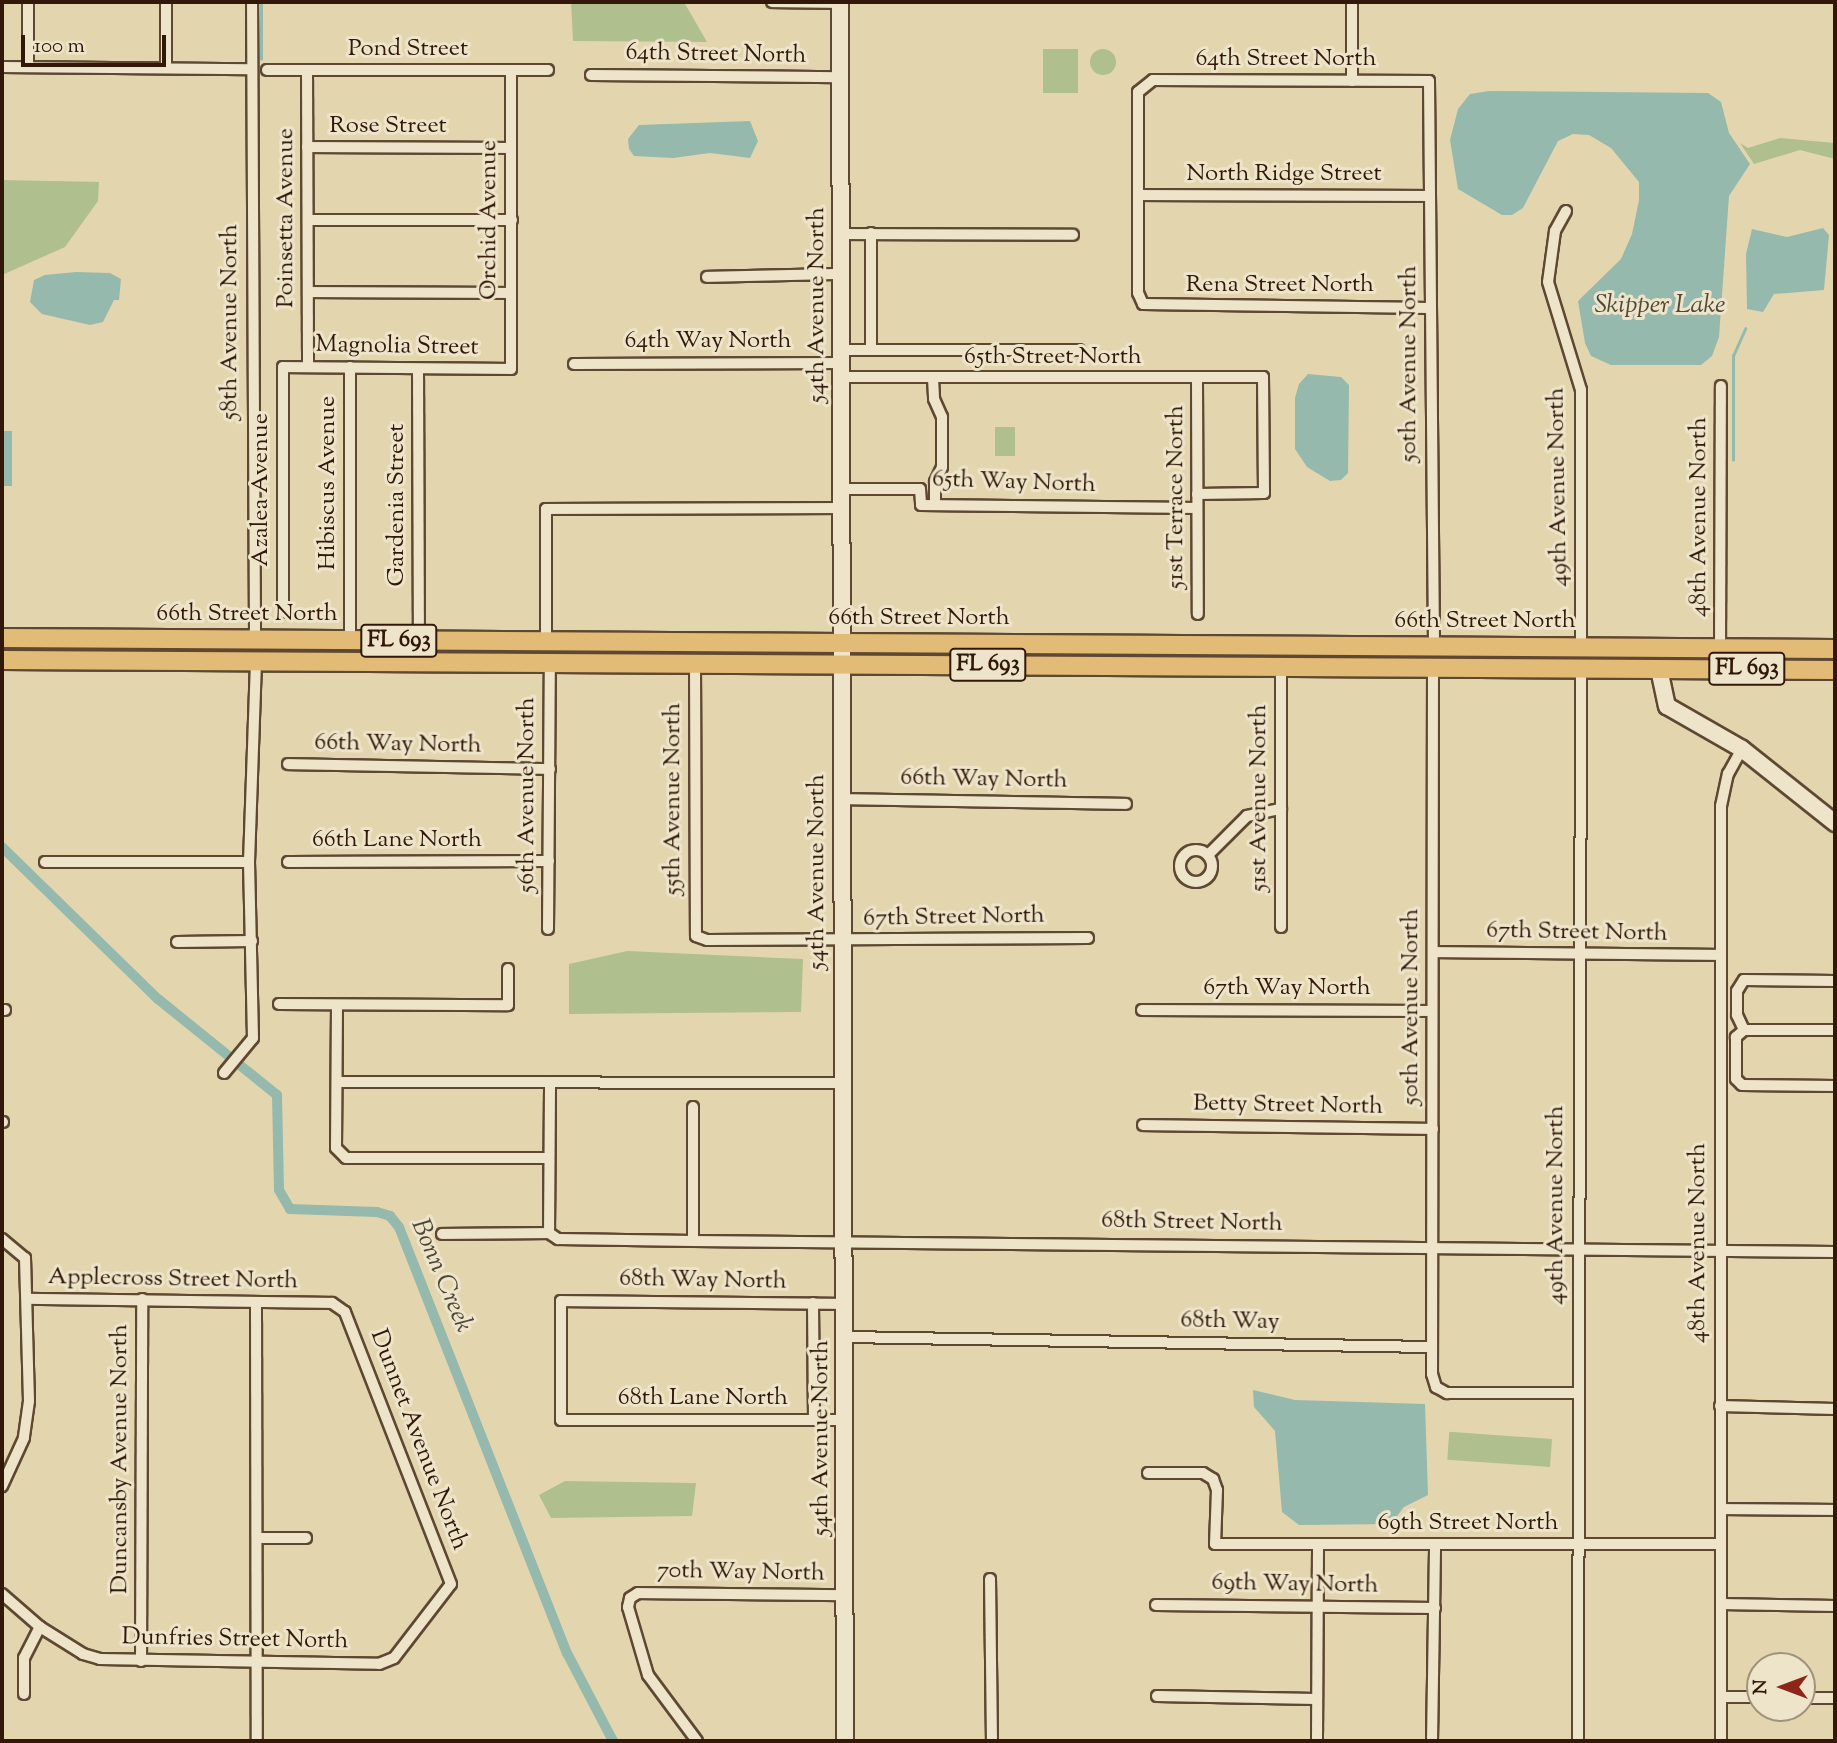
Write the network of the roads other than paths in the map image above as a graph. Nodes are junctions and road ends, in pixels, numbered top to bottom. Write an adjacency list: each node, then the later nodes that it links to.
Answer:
1 (28, 2): 7 (street)
2 (166, 2): 9 (street)
3 (252, 2): 10 (street, 58th Avenue North)
4 (772, 2): 6 (street)
5 (1352, 2): 17 (street)
6 (840, 3): 16 (main road, 54th Avenue North)
7 (28, 66): 8 (street); 9 (street)
8 (2, 67)
9 (166, 67): 10 (street)
10 (252, 69): 54 (street, 58th Avenue North)
11 (267, 70): 12 (street, Pond Street)
12 (307, 70): 14 (street, Pond Street); 19 (street, Poinsetta Avenue)
13 (548, 70): 14 (street, Pond Street)
14 (511, 72): 20 (street, Orchid Avenue)
15 (591, 75): 16 (street, 64th Street North)
16 (840, 77): 27 (main road, 54th Avenue North)
17 (1352, 81): 18 (street, 64th Street North); 21 (street, 64th Street North)
18 (1429, 81): 22 (street, 50th Avenue North)
19 (307, 147): 20 (street, Rose Street); 24 (street, Poinsetta Avenue)
20 (511, 148): 25 (street, Orchid Avenue)
21 (1138, 195): 22 (street, North Ridge Street); 33 (street, Rena Street North)
22 (1430, 196): 33 (street, 50th Avenue North)
23 (1566, 211): 63 (street, 49th Avenue North)
24 (309, 220): 25 (street); 31 (street, Poinsetta Avenue)
25 (512, 220): 32 (street, Orchid Avenue)
26 (871, 233): 27 (street); 28 (street); 34 (street)
27 (841, 234): 29 (main road, 54th Avenue North)
28 (1073, 235)
29 (841, 274): 30 (street); 36 (main road, 54th Avenue North)
30 (707, 277)
31 (308, 292): 32 (street); 38 (street, Poinsetta Avenue)
32 (511, 293): 42 (street, Orchid Avenue)
33 (1429, 308): 64 (street, 50th Avenue North)
34 (871, 350): 35 (street); 36 (street)
35 (1079, 350)
36 (841, 363): 37 (street, 64th Way North); 43 (street, 65th Street North); 46 (main road, 54th Avenue North)
37 (574, 364)
38 (308, 366): 39 (street, Magnolia Street); 40 (street, Magnolia Street)
39 (282, 367): 51 (street, Azalea Avenue)
40 (350, 368): 41 (street, Magnolia Street); 55 (street, Hibiscus Avenue)
41 (418, 369): 42 (street, Magnolia Street); 56 (street, Gardenia Street)
42 (511, 369)
43 (933, 378): 44 (street, 65th Street North); 48 (street)
44 (1197, 380): 47 (street, 51st Terrace North); 47 (street, 65th Street North)
45 (1721, 386): 66 (street, 48th Avenue North)
46 (842, 489): 48 (street, 65th Way North); 49 (main road, 54th Avenue North)
47 (1197, 494): 50 (street, 51st Terrace North)
48 (935, 505): 50 (street, 65th Way North)
49 (842, 508): 57 (street); 59 (main road, 54th Avenue North)
50 (1197, 508): 52 (street, 51st Terrace North)
51 (283, 612)
52 (1198, 614)
53 (2, 638): 54 (main road, 66th Street North / FL 693)
54 (252, 640): 55 (main road, 66th Street North / FL 693); 69 (main road)
55 (356, 640): 56 (main road, 66th Street North / FL 693); 70 (main road)
56 (419, 641): 57 (main road, 66th Street North / FL 693)
57 (547, 642): 58 (main road, 66th Street North / FL 693); 71 (main road)
58 (653, 642): 59 (main road, 66th Street North / FL 693); 72 (main road)
59 (842, 642): 60 (main road, 66th Street North / FL 693); 74 (main road, 54th Avenue North)
60 (1061, 644): 61 (main road, 66th Street North / FL 693); 75 (main road)
61 (1137, 645): 62 (main road, 66th Street North / FL 693); 76 (main road)
62 (1265, 646): 64 (main road, 66th Street North / FL 693); 77 (main road)
63 (1581, 646): 65 (main road, 66th Street North / FL 693); 66 (main road, 66th Street North / FL 693)
64 (1434, 647): 65 (main road, 66th Street North / FL 693); 80 (main road)
65 (1518, 647): 78 (main road)
66 (1720, 648): 67 (main road, 66th Street North / FL 693); 82 (main road)
67 (1835, 649)
68 (2, 660): 69 (main road, 66th Street North / FL 693)
69 (119, 660): 70 (main road, 66th Street North / FL 693)
70 (256, 661): 71 (main road, 66th Street North / FL 693); 94 (street)
71 (439, 661): 72 (main road, 66th Street North / FL 693)
72 (550, 661): 73 (main road, 66th Street North / FL 693); 87 (street, 56th Avenue North)
73 (695, 662): 74 (main road, 66th Street North / FL 693); 99 (street, 55th Avenue North)
74 (842, 664): 75 (main road, 66th Street North / FL 693); 88 (main road, 54th Avenue North)
75 (1008, 666): 76 (main road, 66th Street North / FL 693)
76 (1080, 666): 77 (main road, 66th Street North / FL 693)
77 (1145, 667): 79 (main road, 66th Street North / FL 693)
78 (1433, 667): 80 (main road, 66th Street North / FL 693); 81 (main road, 66th Street North / FL 693); 104 (street, 50th Avenue North)
79 (1281, 668): 80 (main road, 66th Street North / FL 693); 90 (street, 51st Avenue North)
80 (1324, 668)
81 (1581, 669): 82 (main road, 66th Street North / FL 693); 105 (street, 49th Avenue North)
82 (1633, 669): 83 (main road, 66th Street North / FL 693)
83 (1659, 669): 84 (main road, 66th Street North / FL 693); 85 (main road)
84 (1835, 670)
85 (1742, 749): 91 (main road); 106 (street, 48th Avenue North)
86 (288, 764): 87 (street, 66th Way North)
87 (550, 769): 96 (street, 56th Avenue North)
88 (841, 799): 89 (street, 66th Way North); 102 (main road, 54th Avenue North)
89 (1126, 804)
90 (1282, 809): 92 (street); 97 (street, 51st Avenue North)
91 (1835, 823)
92 (1208, 855)
93 (44, 862): 94 (street)
94 (249, 862): 101 (street)
95 (288, 862): 96 (street, 66th Lane North)
96 (549, 862): 98 (street, 56th Avenue North)
97 (1281, 927)
98 (548, 929)
99 (696, 936): 102 (street, 67th Street North)
100 (1088, 938): 102 (street, 67th Street North)
101 (252, 941): 103 (street); 115 (street)
102 (840, 941): 118 (main road, 54th Avenue North)
103 (177, 942)
104 (1433, 952): 105 (street, 67th Street North); 112 (street, 50th Avenue North)
105 (1579, 955): 106 (street, 67th Street North); 130 (street, 49th Avenue North)
106 (1721, 955): 131 (street, 48th Avenue North)
107 (509, 969): 110 (street)
108 (1835, 981): 113 (street)
109 (279, 1004): 110 (street)
110 (337, 1004): 116 (street)
111 (1142, 1010): 112 (street, 67th Way North)
112 (1431, 1011): 122 (street, 50th Avenue North)
113 (1744, 1030): 114 (street); 119 (street)
114 (1835, 1030)
115 (227, 1069)
116 (337, 1082): 117 (street); 123 (street)
117 (550, 1082): 118 (street); 123 (street)
118 (843, 1083): 127 (main road, 54th Avenue North)
119 (1835, 1086)
120 (693, 1107): 128 (street)
121 (1143, 1125): 122 (street, Betty Street North)
122 (1433, 1129): 129 (street, 50th Avenue North)
123 (549, 1158): 124 (street)
124 (549, 1233): 125 (street, 68th Street North); 128 (street, 68th Street North)
125 (442, 1234)
126 (2, 1239): 133 (street, Applecross Street North)
127 (844, 1240): 128 (street, 68th Street North); 129 (street, 68th Street North); 137 (main road, 54th Avenue North)
128 (693, 1241)
129 (1432, 1246): 130 (street, 68th Street North); 140 (street, 50th Avenue North)
130 (1579, 1248): 131 (street, 68th Street North); 141 (street, 49th Avenue North)
131 (1720, 1250): 132 (street, 68th Street North); 142 (street, 48th Avenue North)
132 (1835, 1252)
133 (28, 1299): 134 (street, Applecross Street North); 148 (street)
134 (142, 1299): 135 (street, Applecross Street North); 167 (street, Duncansby Avenue North)
135 (256, 1302): 138 (street, Applecross Street North); 151 (street)
136 (813, 1303): 137 (street, 68th Way North); 144 (street); 145 (street, 68th Way North)
137 (845, 1304): 139 (main road, 54th Avenue North)
138 (345, 1312): 158 (street, Dunnet Avenue North)
139 (845, 1337): 140 (street, 68th Way); 146 (main road, 54th Avenue North)
140 (1429, 1347): 141 (street)
141 (1578, 1392): 156 (street, 49th Avenue North)
142 (1720, 1406): 143 (street); 149 (street, 48th Avenue North)
143 (1835, 1409)
144 (814, 1419): 145 (street, 68th Lane North); 146 (street, 68th Lane North)
145 (561, 1420)
146 (845, 1420): 160 (main road, 54th Avenue North)
147 (1148, 1473): 153 (street, 69th Street North)
148 (2, 1486)
149 (1722, 1509): 150 (street); 155 (street, 48th Avenue North)
150 (1835, 1510)
151 (257, 1538): 152 (street); 168 (street)
152 (306, 1538)
153 (1318, 1544): 154 (street, 69th Street North); 164 (street)
154 (1435, 1544): 156 (street, 69th Street North); 165 (street)
155 (1721, 1544): 156 (street, 69th Street North); 161 (street, 48th Avenue North)
156 (1578, 1545): 182 (street, 49th Avenue North)
157 (989, 1579): 179 (street)
158 (451, 1584): 168 (street, Dunfries Street North)
159 (2, 1594): 166 (street, Dunfries Street North)
160 (843, 1595): 177 (street, 70th Way North); 178 (main road, 54th Avenue North)
161 (1721, 1604): 163 (street); 171 (street, 48th Avenue North)
162 (1156, 1605): 164 (street, 69th Way North)
163 (1835, 1606)
164 (1317, 1607): 165 (street, 69th Way North); 175 (street)
165 (1435, 1608): 181 (street)
166 (40, 1627): 167 (street, Dunfries Street North); 169 (street)
167 (141, 1661): 168 (street, Dunfries Street North)
168 (257, 1664): 176 (street)
169 (24, 1694)
170 (1157, 1696): 175 (street)
171 (1721, 1697): 172 (street); 183 (street, 48th Avenue North)
172 (1746, 1697)
173 (1816, 1698): 174 (street)
174 (1835, 1698)
175 (1316, 1699): 180 (street)
176 (257, 1741)
177 (697, 1741)
178 (845, 1741)
179 (992, 1741)
180 (1317, 1741)
181 (1432, 1741)
182 (1578, 1741)
183 (1721, 1741)

